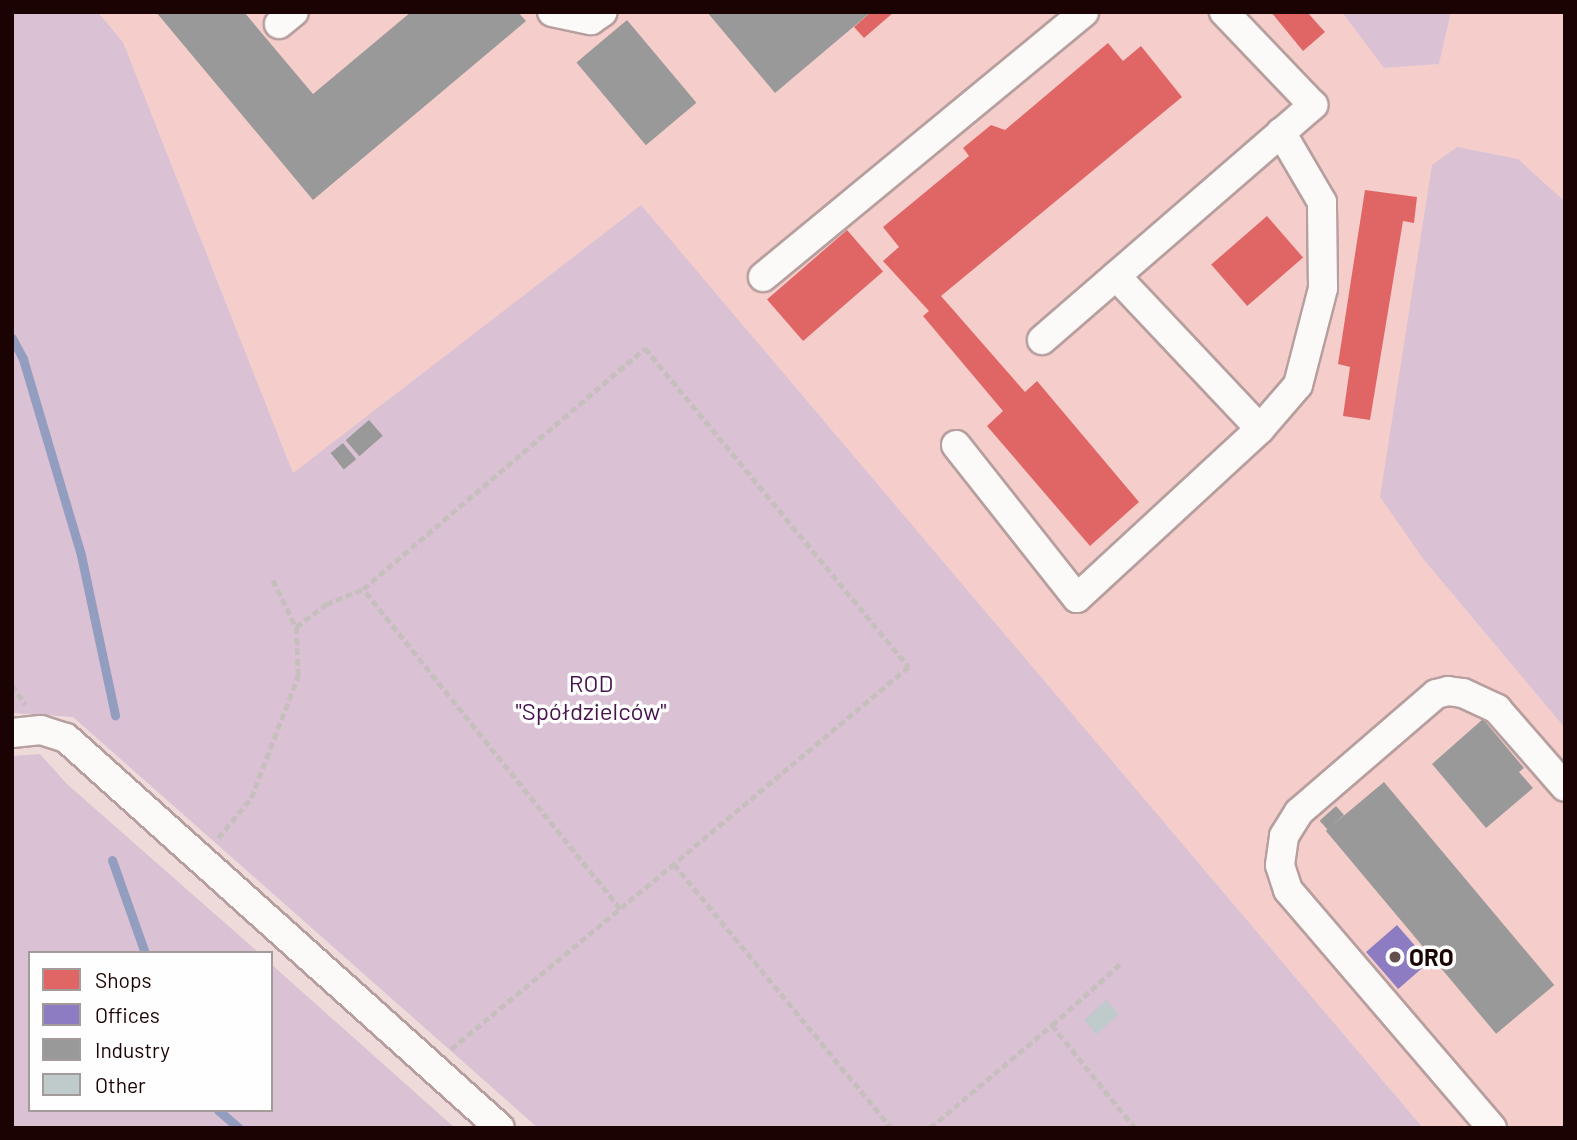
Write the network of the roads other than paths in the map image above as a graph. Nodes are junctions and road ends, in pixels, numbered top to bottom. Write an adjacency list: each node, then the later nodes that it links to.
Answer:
1 (552, 12): 2 (street)
2 (603, 12)
3 (1084, 12): 7 (street)
4 (1224, 12): 5 (street)
5 (1281, 132): 6 (street); 9 (street)
6 (1116, 276): 8 (street); 9 (street)
7 (763, 277)
8 (1042, 340)
9 (1260, 429): 10 (street)
10 (956, 445)
11 (12, 733): 13 (street)
12 (1565, 787): 14 (street)
13 (500, 1128)
14 (1492, 1128)

